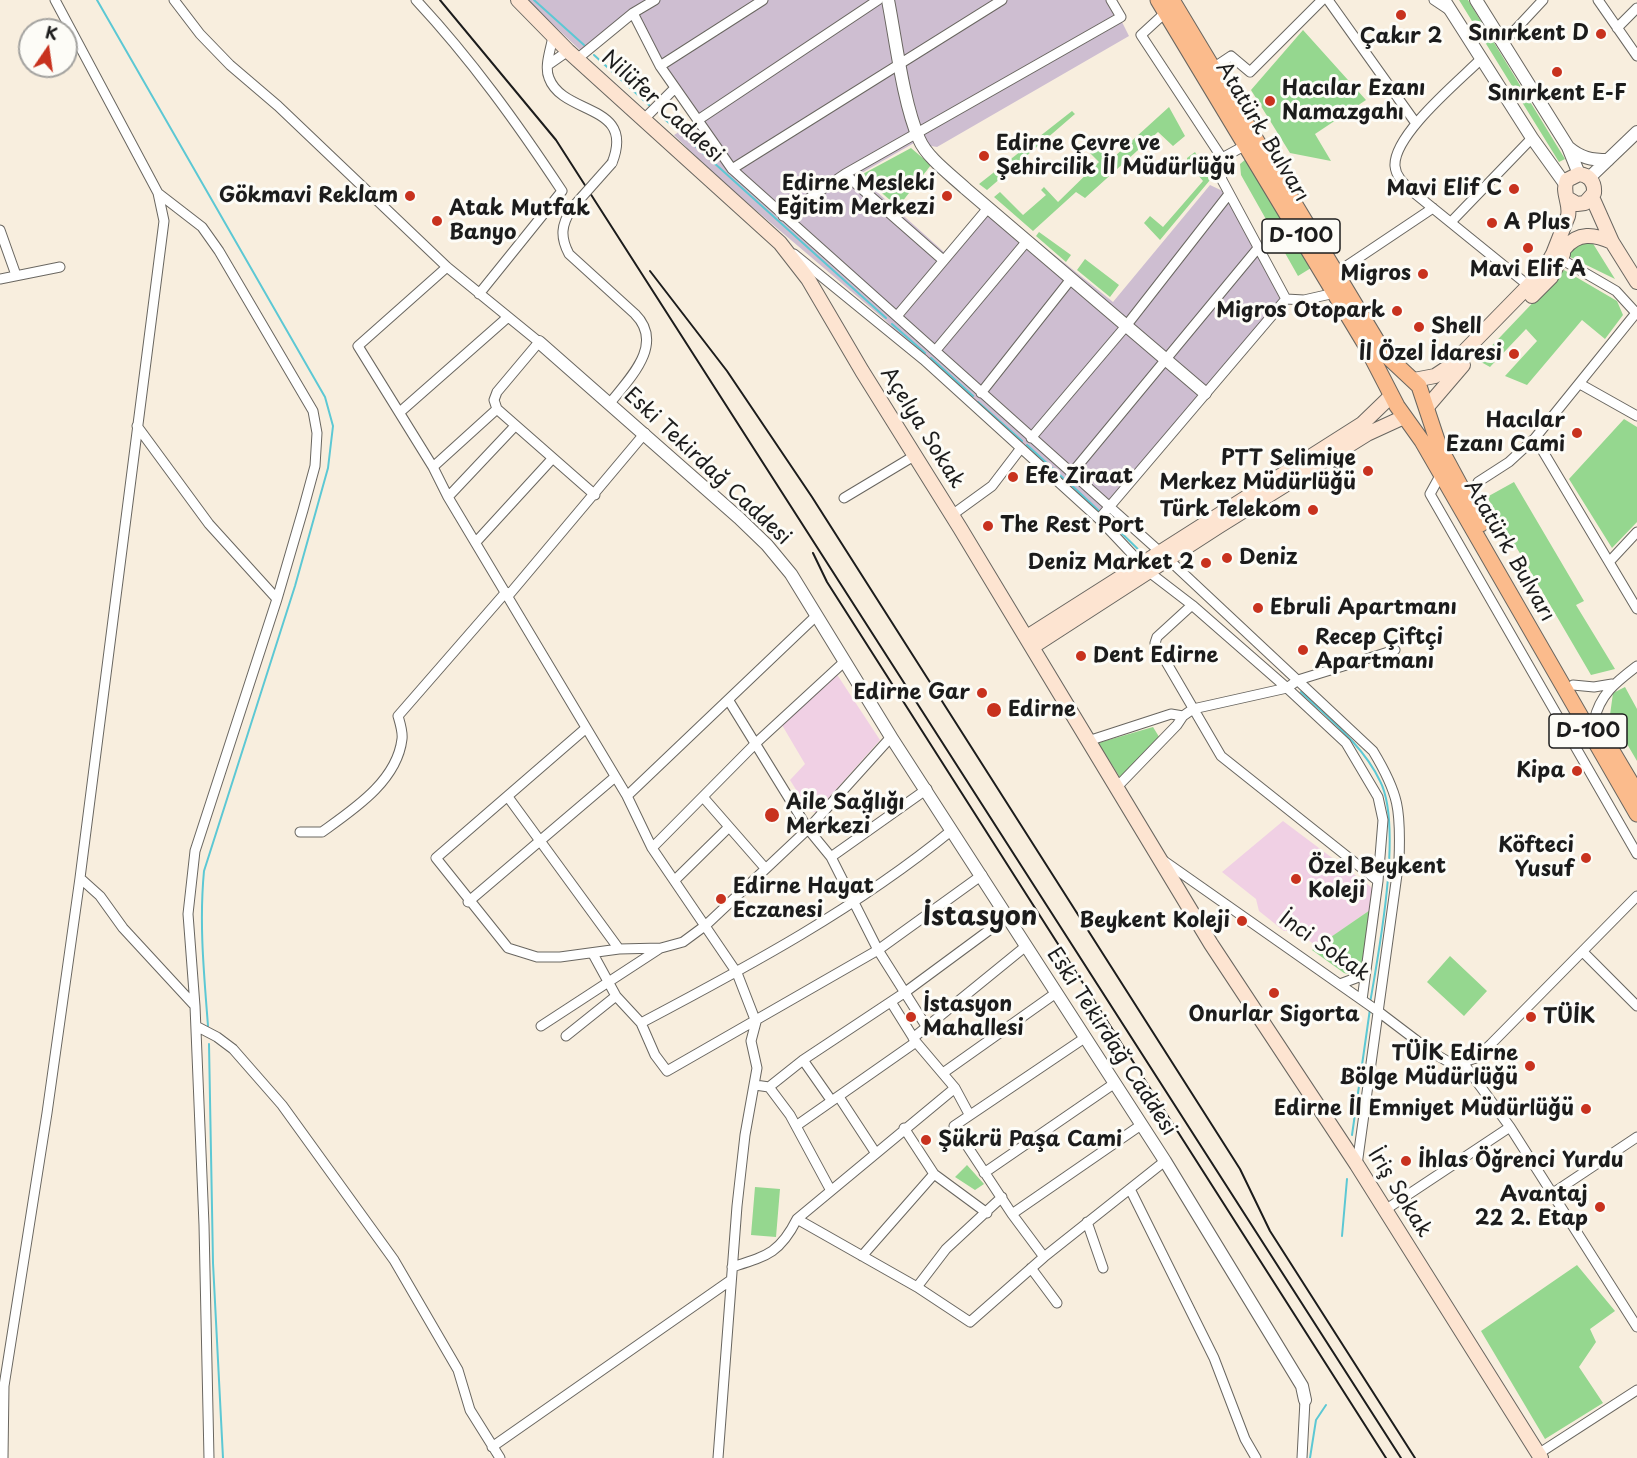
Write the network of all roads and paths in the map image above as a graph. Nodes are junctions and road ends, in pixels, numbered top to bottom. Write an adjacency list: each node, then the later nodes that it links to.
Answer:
1 (55, 0): 47 (street)
2 (174, 0): 62 (street)
3 (416, 0): 69 (street)
4 (518, 0): 23 (main road, Nilüfer Caddesi)
5 (655, 0): 21 (street)
6 (763, 0): 30 (street)
7 (878, 0): 34 (street)
8 (888, 0): 28 (street)
9 (1002, 0): 28 (street)
10 (1111, 0): 37 (street)
11 (1322, 0): 31 (street)
12 (1328, 0): 35 (street)
13 (1434, 0): 20 (street)
14 (1444, 0): 20 (street)
15 (1476, 0): 24 (street)
16 (1543, 0): 24 (street)
17 (1598, 0): 22 (street)
18 (1165, 4): 31 (main road, Atatürk Bulvarı / D-100); 39 (main road, Atatürk Bulvarı / D-100); 41 (street)
19 (1637, 8): 22 (street)
20 (1451, 12): 27 (street)
21 (633, 13): 25 (street); 30 (street)
22 (1617, 28): 26 (street)
23 (553, 36): 25 (main road, Nilüfer Caddesi); 29 (street)
24 (1502, 44): 40 (street)
25 (572, 55): 29 (street); 33 (main road, Nilüfer Caddesi)
26 (1637, 56)
27 (1481, 59): 35 (street); 38 (street)
28 (900, 64): 37 (street); 43 (street)
29 (548, 65): 84 (street, bridge)
30 (660, 66): 32 (street)
31 (1213, 68): 63 (main road, Atatürk Bulvarı / D-100)
32 (675, 88): 33 (street); 34 (street)
33 (645, 118): 57 (main road, Nilüfer Caddesi)
34 (698, 120): 43 (street)
35 (1415, 123): 51 (street)
36 (1637, 132): 42 (street)
37 (917, 134): 44 (street); 50 (street)
38 (1532, 138): 46 (street); 53 (street)
39 (1246, 145): 41 (street); 70 (main road, Atatürk Bulvarı / D-100)
40 (1568, 147): 42 (street); 45 (street)
41 (1222, 158): 48 (street)
42 (1608, 160): 45 (street)
43 (732, 169): 52 (street)
44 (845, 174): 52 (street); 60 (street)
45 (1584, 176): 46 (main road); 49 (main road)
46 (1566, 191): 49 (main road); 68 (main road)
47 (158, 193): 90 (street); 114 (street)
48 (1229, 194): 58 (street); 75 (street)
49 (1586, 201): 56 (main road); 59 (main road)
50 (988, 208): 55 (street); 60 (street)
51 (1433, 208): 53 (street); 63 (street)
52 (783, 216): 73 (street)
53 (1451, 222): 68 (street)
54 (0, 230): 64 (street)
55 (1027, 241): 66 (street); 77 (street)
56 (1612, 242): 59 (main road); 67 (main road)
57 (780, 243): 95 (street); 96 (main road, Açelya Sokak)
58 (1258, 248): 71 (street); 78 (street)
59 (1563, 254): 72 (street); 85 (main road)
60 (943, 260): 73 (street)
61 (60, 267): 64 (street)
62 (447, 267): 69 (street); 87 (street)
63 (1336, 273): 79 (main road, Atatürk Bulvarı / D-100)
64 (16, 275): 65 (street)
65 (0, 279)
66 (1071, 279): 75 (street); 81 (street)
67 (1637, 282)
68 (1529, 286): 79 (main road)
69 (479, 294): 74 (street)
70 (1335, 294): 71 (street); 83 (main road, Atatürk Bulvarı / D-100)
71 (1286, 299): 82 (street)
72 (1637, 314): 80 (street)
73 (897, 316): 77 (street)
74 (508, 317): 76 (street); 87 (street)
75 (1126, 326): 78 (street); 93 (street)
76 (539, 342): 84 (street, Eski Tekirdağ Caddesi); 86 (street)
77 (936, 350): 81 (street)
78 (1166, 360): 82 (street); 99 (street)
79 (1414, 380): 83 (main road); 85 (main road, Atatürk Bulvarı / D-100)
80 (1580, 384): 88 (street); 94 (street)
81 (981, 393): 93 (street)
82 (1205, 393): 105 (street)
83 (1391, 396): 89 (main road, Atatürk Bulvarı / D-100); 110 (main road)
84 (610, 402): 92 (street, Eski Tekirdağ Caddesi)
85 (1426, 407): 89 (main road); 126 (main road, Atatürk Bulvarı / D-100)
86 (497, 409): 91 (street); 98 (street)
87 (400, 412): 98 (street)
88 (1637, 416)
89 (1404, 417): 100 (main road, Atatürk Bulvarı / D-100); 110 (main road)
90 (137, 426): 114 (street); 155 (street)
91 (515, 426): 97 (street); 103 (street)
92 (645, 433): 102 (street); 117 (street, Eski Tekirdağ Caddesi)
93 (1031, 438): 99 (street)
94 (1535, 438): 101 (street); 111 (street)
95 (1021, 448): 106 (street); 107 (street)
96 (914, 456): 104 (street); 106 (main road, Açelya Sokak)
97 (552, 459): 102 (street); 109 (street)
98 (433, 467): 103 (street)
99 (1071, 474): 105 (street)
100 (1441, 474): 119 (main road, Atatürk Bulvarı / D-100); 123 (street)
101 (1478, 482)
102 (595, 495): 113 (street)
103 (448, 497): 109 (street)
104 (844, 498)
105 (1110, 508): 107 (street); 110 (street)
106 (952, 515): 118 (main road, Açelya Sokak)
107 (1099, 519): 112 (street)
108 (1637, 532): 111 (street)
109 (476, 542): 113 (street)
110 (1164, 556): 112 (main road); 124 (street)
111 (1610, 561): 116 (street)
112 (1146, 568): 115 (street); 118 (main road)
113 (507, 594): 132 (street); 147 (street)
114 (277, 599): 178 (street)
115 (1192, 605): 127 (street); 129 (street)
116 (1637, 609)
117 (816, 615): 121 (street, Eski Tekirdağ Caddesi); 128 (street)
118 (1029, 642): 134 (main road, İnci Sokak)
119 (1541, 648): 123 (street); 143 (main road, Atatürk Bulvarı / D-100)
120 (1395, 650): 124 (street)
121 (844, 662): 133 (street, Eski Tekirdağ Caddesi); 135 (street)
122 (1637, 666): 125 (street)
123 (1533, 670): 150 (street)
124 (1298, 680): 127 (street); 180 (street)
125 (1612, 684): 126 (street); 131 (street)
126 (1573, 685): 131 (main road, Atatürk Bulvarı / D-100)
127 (1287, 688): 129 (street); 157 (street)
128 (729, 701): 135 (street); 140 (street)
129 (1193, 709): 130 (street); 157 (street)
130 (1183, 716): 134 (street); 137 (street)
131 (1594, 721): 139 (main road, Atatürk Bulvarı / D-100)
132 (585, 729): 136 (street); 141 (street)
133 (891, 737): 138 (street, Eski Tekirdağ Caddesi); 145 (street)
134 (1088, 741): 137 (main road, İnci Sokak)
135 (756, 743): 142 (street); 145 (street)
136 (615, 777): 140 (street); 148 (street)
137 (1116, 787): 152 (main road, İnci Sokak)
138 (927, 789): 146 (street, Eski Tekirdağ Caddesi); 151 (street)
139 (1637, 793)
140 (627, 796): 149 (street)
141 (508, 797): 148 (street); 159 (street)
142 (703, 797): 144 (street); 149 (street)
143 (1637, 814)
144 (729, 827): 153 (street); 156 (street)
145 (808, 829): 151 (street); 153 (street)
146 (952, 830): 154 (street, Eski Tekirdağ Caddesi); 160 (street)
147 (300, 832)
148 (540, 841): 159 (street); 165 (street)
149 (652, 848): 156 (street)
150 (1637, 854)
151 (831, 857): 160 (street)
152 (1162, 860): 172 (street, İnci Sokak); 205 (main road, İriş Sokak)
153 (765, 868): 162 (street)
154 (981, 876): 161 (street, Eski Tekirdağ Caddesi); 166 (street)
155 (80, 878): 178 (street); 230 (street)
156 (675, 880): 162 (street)
157 (1378, 881): 170 (street)
158 (1637, 896): 167 (street)
159 (468, 902): 168 (street)
160 (853, 903): 166 (street); 169 (street)
161 (1007, 916): 163 (street, Eski Tekirdağ Caddesi); 173 (street)
162 (706, 925): 164 (street); 169 (street)
163 (1026, 946): 174 (street, Eski Tekirdağ Caddesi); 185 (street)
164 (661, 948): 165 (street); 171 (street)
165 (619, 949): 168 (street)
166 (878, 950): 173 (street); 181 (street)
167 (1583, 952): 179 (street); 190 (street)
168 (593, 954): 171 (street)
169 (737, 973): 181 (street); 182 (street)
170 (1364, 975): 172 (street); 176 (street)
171 (608, 982): 175 (street); 184 (street)
172 (1340, 984): 176 (street, İnci Sokak)
173 (904, 993): 177 (street); 185 (street)
174 (1056, 993): 187 (street, Eski Tekirdağ Caddesi); 191 (street)
175 (616, 996): 182 (street); 186 (street)
176 (1362, 1000): 180 (street, İnci Sokak)
177 (891, 1002): 188 (street); 189 (street)
178 (195, 1006): 183 (street)
179 (1637, 1006)
180 (1379, 1012): 190 (street, İnci Sokak); 205 (street)
181 (756, 1022): 182 (street); 193 (street)
182 (641, 1023)
183 (196, 1026): 228 (street); 231 (street)
184 (541, 1026)
185 (926, 1026): 188 (street)
186 (566, 1036)
187 (1086, 1037): 192 (street, Eski Tekirdağ Caddesi); 197 (street)
188 (915, 1040): 191 (street); 196 (street)
189 (803, 1060): 194 (street); 196 (street)
190 (1464, 1064): 200 (street)
191 (943, 1073): 195 (street)
192 (1114, 1083): 198 (street, Eski Tekirdağ Caddesi); 206 (street)
193 (755, 1085): 194 (street); 219 (street)
194 (769, 1087): 199 (street)
195 (955, 1088): 197 (street); 201 (street)
196 (835, 1099): 199 (street); 203 (street)
197 (969, 1114): 206 (street)
198 (1141, 1125): 204 (street, Eski Tekirdağ Caddesi); 214 (street)
199 (796, 1126): 208 (street)
200 (1510, 1127): 210 (street); 212 (street)
201 (904, 1128): 203 (street); 207 (street)
202 (1637, 1137): 210 (street)
203 (875, 1152): 208 (street)
204 (1165, 1161): 209 (street); 227 (street, Eski Tekirdağ Caddesi)
205 (1357, 1165): 212 (main road, İriş Sokak)
206 (984, 1173): 211 (street)
207 (934, 1174): 213 (street); 217 (street)
208 (830, 1189): 215 (street)
209 (1130, 1189): 216 (street); 234 (street)
210 (1553, 1193): 225 (street)
211 (1002, 1197): 213 (street); 214 (street)
212 (1385, 1210): 229 (main road, İriş Sokak)
213 (987, 1213): 223 (street)
214 (1012, 1214): 218 (street)
215 (797, 1219): 217 (street); 219 (street)
216 (1087, 1222): 218 (street); 221 (street)
217 (862, 1256): 223 (street)
218 (1044, 1257): 220 (street)
219 (732, 1267): 222 (street)
220 (1031, 1268): 223 (street); 224 (street)
221 (1103, 1268)
222 (731, 1280): 228 (street); 233 (street)
223 (917, 1287)
224 (1057, 1303)
225 (1637, 1327)
226 (1637, 1390): 229 (street)
227 (1305, 1400): 235 (street)
228 (492, 1447): 232 (street)
229 (1539, 1456)
230 (3, 1458)
231 (209, 1458)
232 (500, 1458)
233 (718, 1458)
234 (1256, 1458)
235 (1302, 1458)

